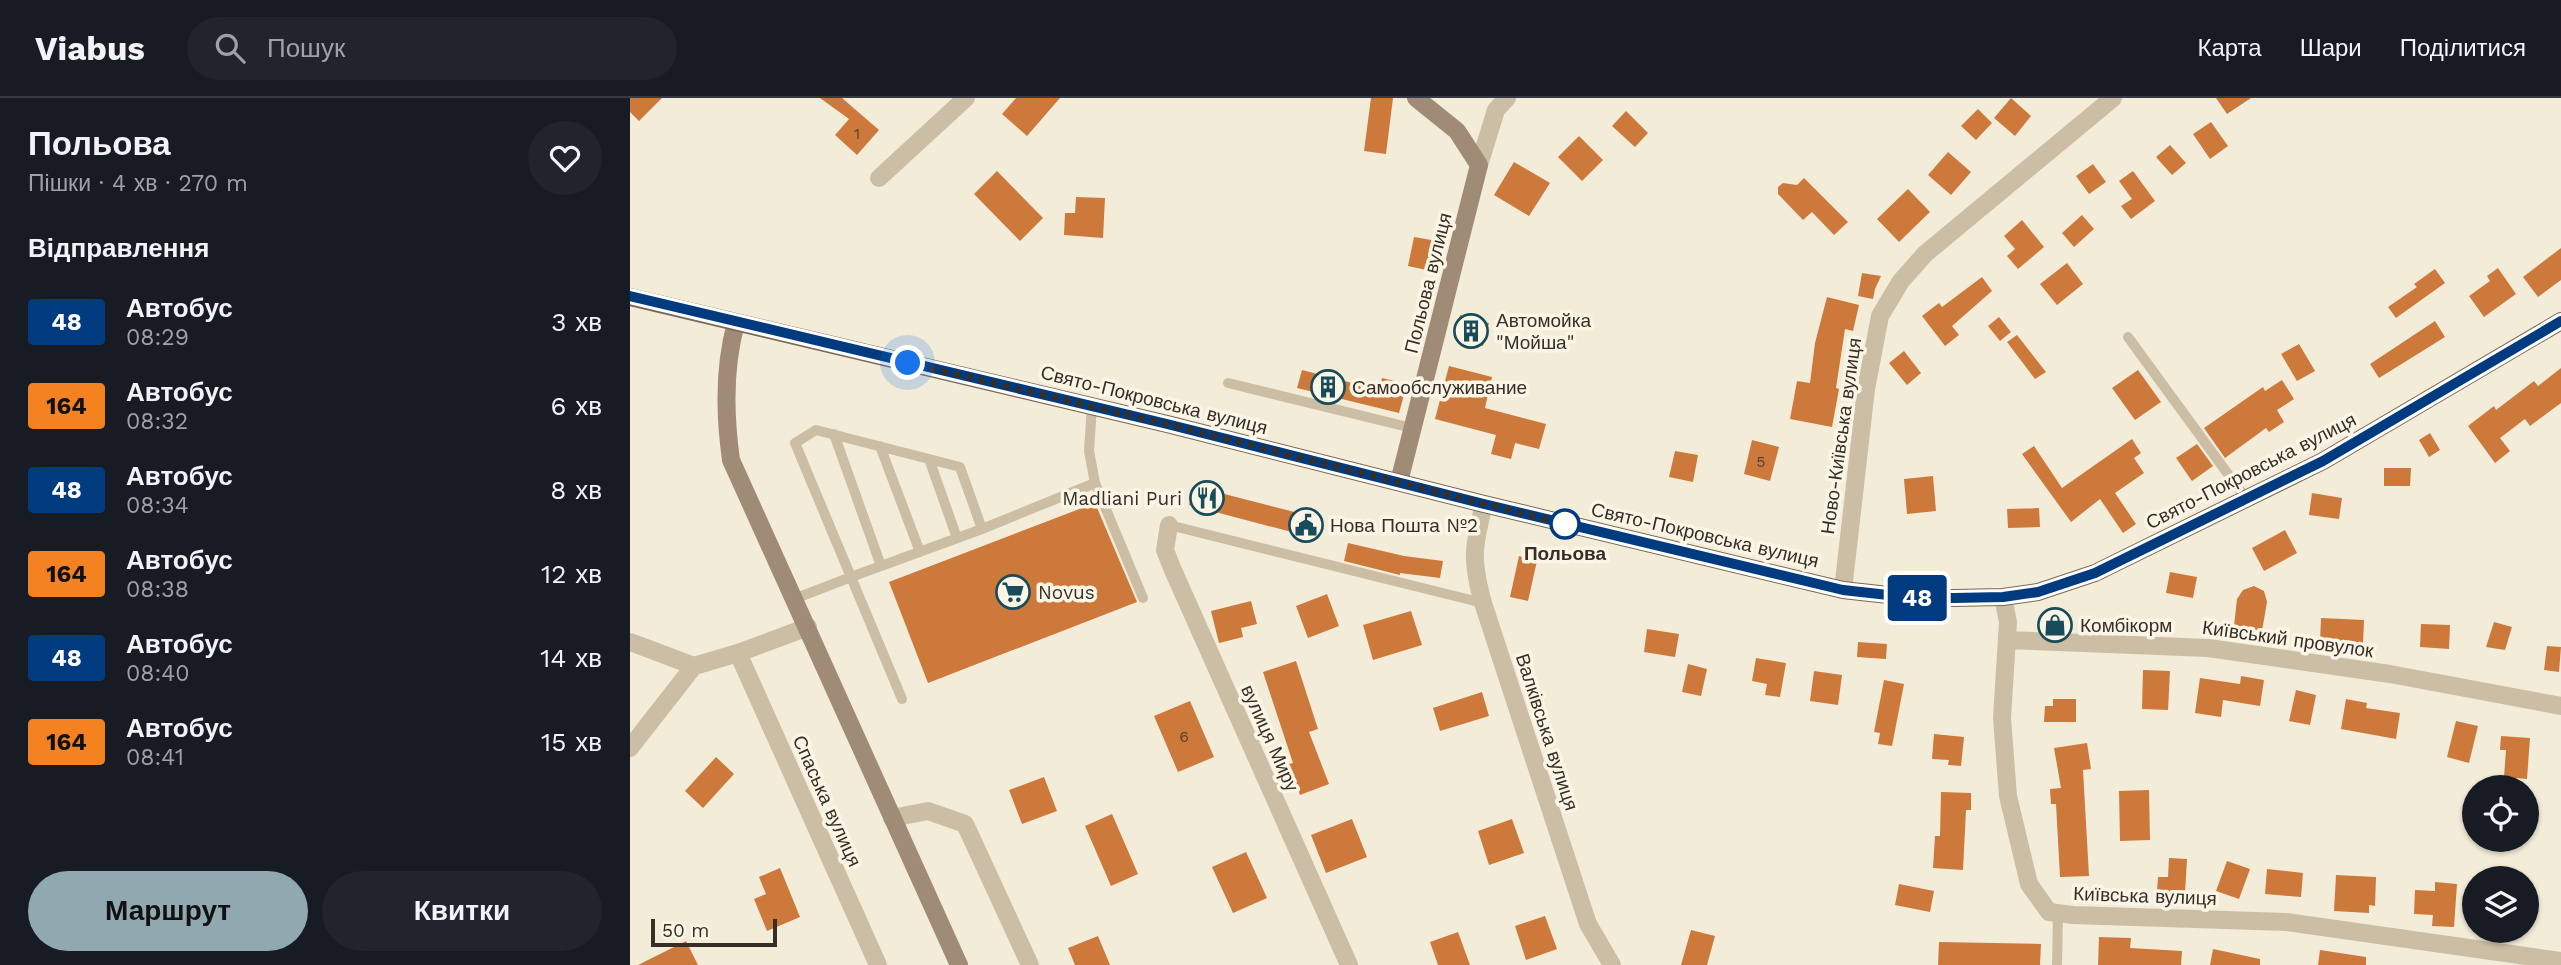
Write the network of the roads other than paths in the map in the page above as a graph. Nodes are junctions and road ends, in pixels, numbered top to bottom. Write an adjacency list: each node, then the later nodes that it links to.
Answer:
1 (966, 98): 6 (street)
2 (1416, 98): 5 (street)
3 (1507, 98): 5 (street, Польова вулиця)
4 (2113, 98): 27 (street, Ново-Київська вулиця)
5 (1479, 164): 13 (street, Польова вулиця)
6 (879, 178)
7 (630, 296): 9 (main road, Свято-Покровська вулиця)
8 (2561, 321): 19 (main road, Свято-Покровська вулиця)
9 (736, 323): 12 (main road, Свято-Покровська вулиця); 30 (street)
10 (2128, 337): 19 (lane)
11 (1228, 383): 13 (lane)
12 (1092, 406): 17 (main road, Свято-Покровська вулиця); 18 (lane)
13 (1412, 428): 17 (street, Польова вулиця)
14 (834, 434): 15 (lane); 25 (lane); 26 (lane)
15 (880, 446): 16 (lane); 24 (lane)
16 (929, 459): 22 (lane); 23 (lane)
17 (1399, 482): 20 (main road, Свято-Покровська вулиця)
18 (1095, 483): 22 (lane); 29 (lane)
19 (2247, 500): 28 (main road, Свято-Покровська вулиця)
20 (1484, 504): 27 (main road, Свято-Покровська вулиця); 31 (street, Валківська вулиця)
21 (1169, 525): 31 (lane); 47 (street, вулиця Миру)
22 (982, 529): 23 (lane)
23 (957, 538): 24 (lane)
24 (920, 552): 25 (lane)
25 (881, 566): 26 (lane)
26 (851, 576): 30 (lane); 37 (lane)
27 (1843, 590): 28 (main road, Свято-Покровська вулиця)
28 (2003, 597): 33 (street, Київська вулиця)
29 (1143, 598)
30 (794, 599): 32 (street)
31 (1483, 603): 48 (street, Валківська вулиця)
32 (808, 627): 35 (street); 40 (street)
33 (2007, 640): 38 (street, Київський провулок); 41 (street, Київська вулиця)
34 (630, 642): 36 (street)
35 (738, 653): 36 (street); 44 (street, Спаська вулиця)
36 (694, 666): 39 (street)
37 (902, 699)
38 (2561, 706)
39 (630, 748)
40 (892, 818): 45 (street); 46 (street)
41 (2058, 913): 42 (street, Київська вулиця); 49 (lane)
42 (2505, 958): 43 (street, Київська вулиця)
43 (2561, 961)
44 (878, 965)
45 (958, 965)
46 (1030, 965)
47 (1349, 965)
48 (1612, 965)
49 (2057, 965)

